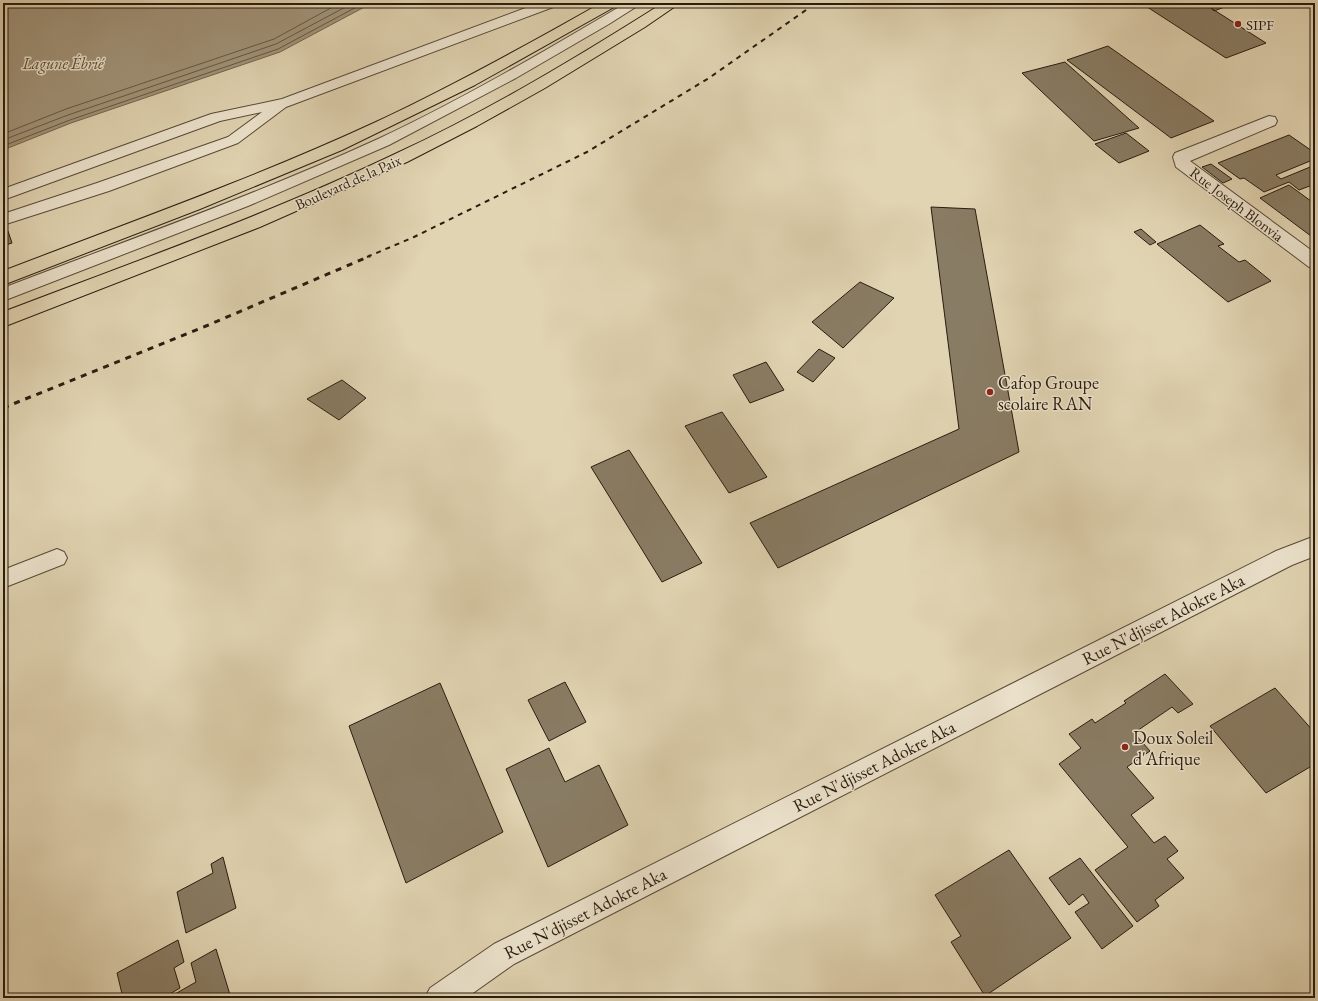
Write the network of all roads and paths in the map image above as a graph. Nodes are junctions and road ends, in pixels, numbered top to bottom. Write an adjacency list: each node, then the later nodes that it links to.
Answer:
1 (550, 3): 5 (lane)
2 (610, 3): 10 (main road)
3 (635, 3): 11 (lane, Boulevard de la Paix)
4 (673, 3): 12 (main road, Boulevard de la Paix)
5 (286, 103): 7 (lane); 8 (lane)
6 (1269, 121): 9 (street, Rue Joseph Blonvia)
7 (3, 195)
8 (3, 220)
9 (1315, 262)
10 (3, 278)
11 (3, 295)
12 (3, 320)
13 (1315, 546): 16 (street, Rue N'djisset Adokre Aka)
14 (57, 558): 15 (lane)
15 (3, 579)
16 (440, 998)

